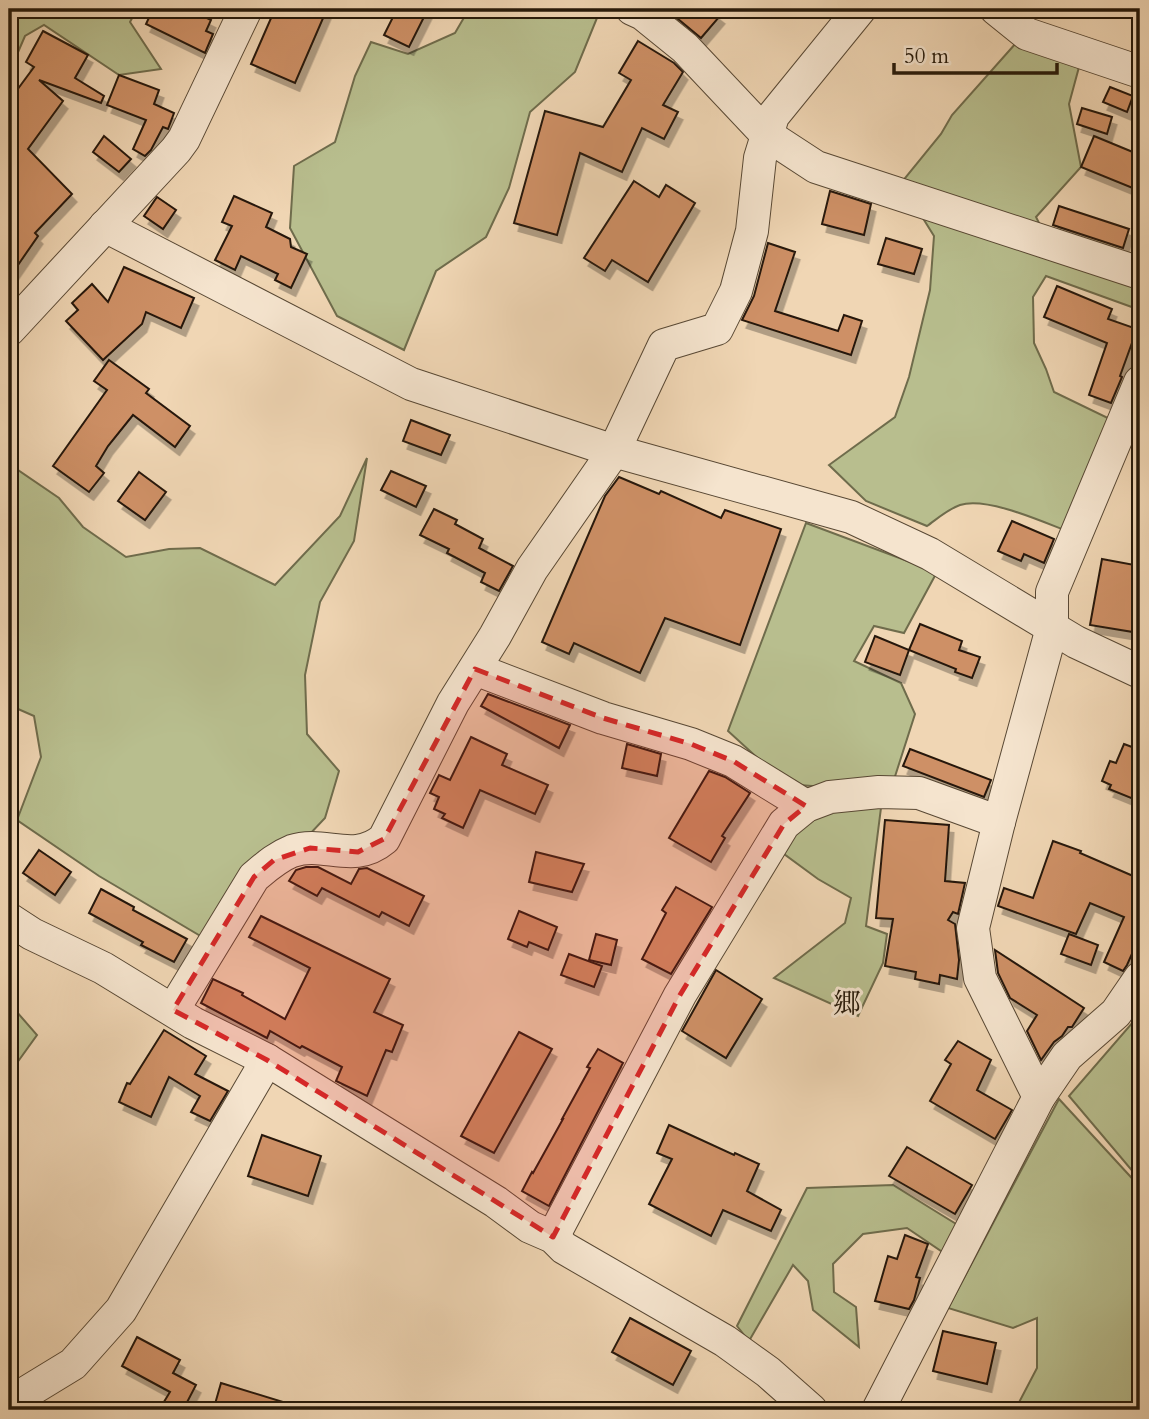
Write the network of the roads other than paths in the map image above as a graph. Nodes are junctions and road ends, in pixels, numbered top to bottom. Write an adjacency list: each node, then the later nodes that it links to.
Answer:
1 (246, 9): 7 (street)
2 (632, 9): 6 (street)
3 (860, 9): 6 (street)
4 (996, 9): 5 (street)
5 (1140, 72)
6 (767, 135): 8 (street); 11 (street)
7 (105, 226): 9 (street); 11 (street)
8 (1140, 273)
9 (13, 320)
10 (1140, 382): 12 (street)
11 (614, 451): 12 (street); 13 (street)
12 (1052, 628): 14 (street); 16 (street)
13 (475, 669): 15 (street); 19 (street)
14 (1140, 671)
15 (806, 806): 16 (street); 22 (street)
16 (999, 822): 21 (street)
17 (9, 919): 19 (street)
18 (1140, 978): 21 (street)
19 (173, 1010): 20 (street)
20 (267, 1060): 22 (street); 23 (street)
21 (1039, 1097): 25 (street)
22 (553, 1237): 24 (street)
23 (9, 1403)
24 (811, 1410)
25 (878, 1410)

